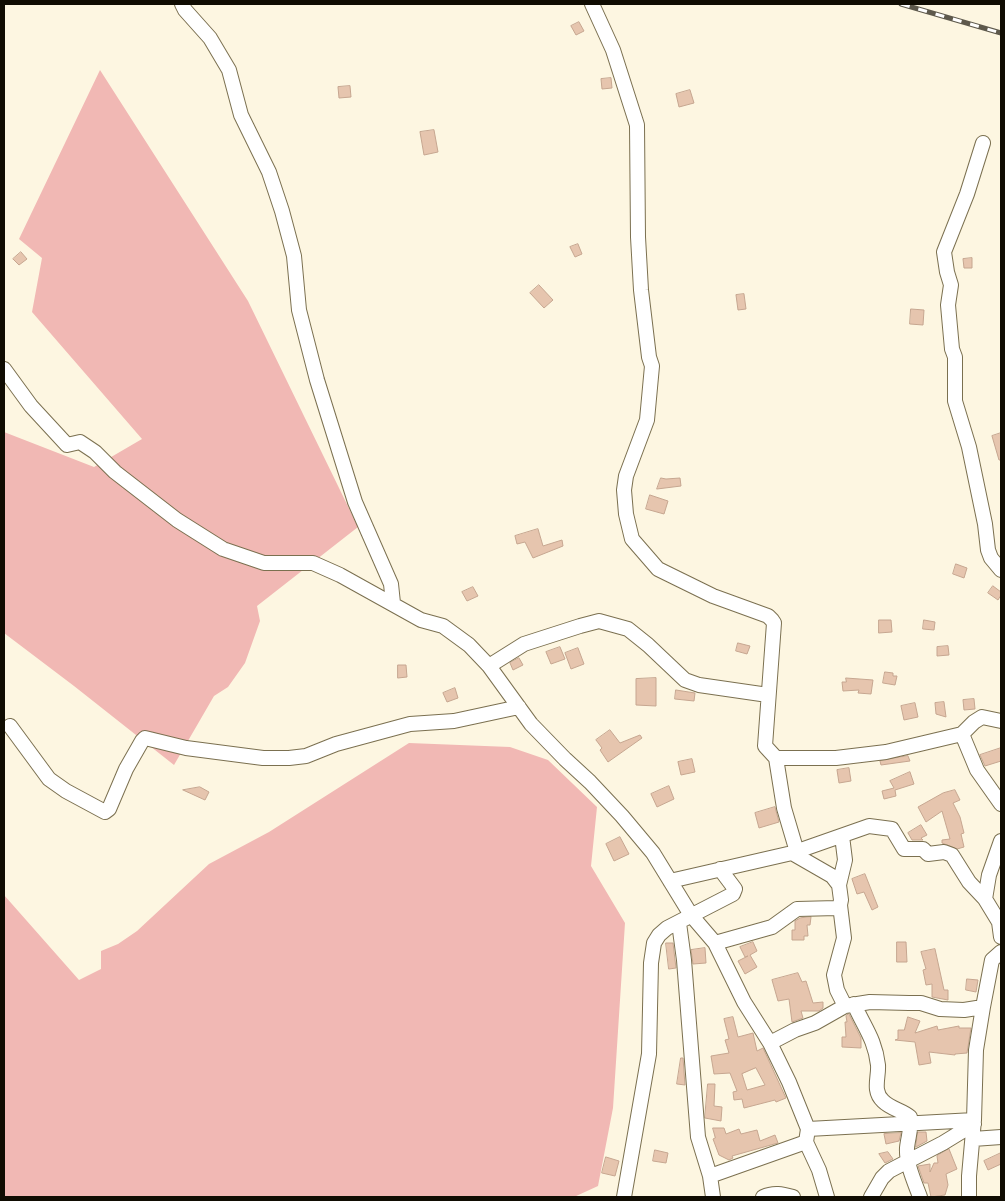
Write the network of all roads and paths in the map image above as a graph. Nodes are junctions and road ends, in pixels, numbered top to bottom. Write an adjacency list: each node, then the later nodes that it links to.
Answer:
1 (182, 4): 6 (street)
2 (592, 4): 8 (street)
3 (983, 143): 5 (street)
4 (4, 369): 6 (street)
5 (1001, 570)
6 (393, 603): 7 (street)
7 (489, 666): 8 (street); 9 (street)
8 (768, 694): 13 (street)
9 (519, 707): 11 (street); 19 (street)
10 (1001, 721): 12 (street)
11 (10, 726)
12 (962, 734): 13 (street); 14 (street)
13 (776, 758): 17 (street)
14 (1001, 804)
15 (842, 836): 17 (street); 20 (street); 21 (street)
16 (1001, 841): 21 (street)
17 (794, 852): 18 (street); 20 (street)
18 (720, 869): 19 (street); 23 (street)
19 (670, 881): 23 (street)
20 (839, 886): 22 (street)
21 (985, 899): 25 (street)
22 (840, 905): 26 (street); 28 (street)
23 (691, 915): 24 (street); 26 (street)
24 (679, 923): 37 (street); 38 (street)
25 (1001, 937)
26 (715, 944): 30 (street)
27 (1001, 952): 29 (street)
28 (850, 1005): 29 (street); 30 (street); 31 (street)
29 (982, 1007): 32 (street)
30 (770, 1043): 33 (street)
31 (911, 1122): 32 (street); 33 (street); 36 (street)
32 (974, 1122): 35 (street); 36 (street)
33 (807, 1135): 37 (street); 42 (street)
34 (1001, 1137): 35 (street)
35 (972, 1139): 45 (street)
36 (909, 1161): 43 (street); 44 (street)
37 (710, 1176): 39 (street)
38 (624, 1197)
39 (713, 1197)
40 (763, 1197): 41 (street)
41 (793, 1197)
42 (827, 1197)
43 (871, 1197)
44 (920, 1197)
45 (969, 1197)

